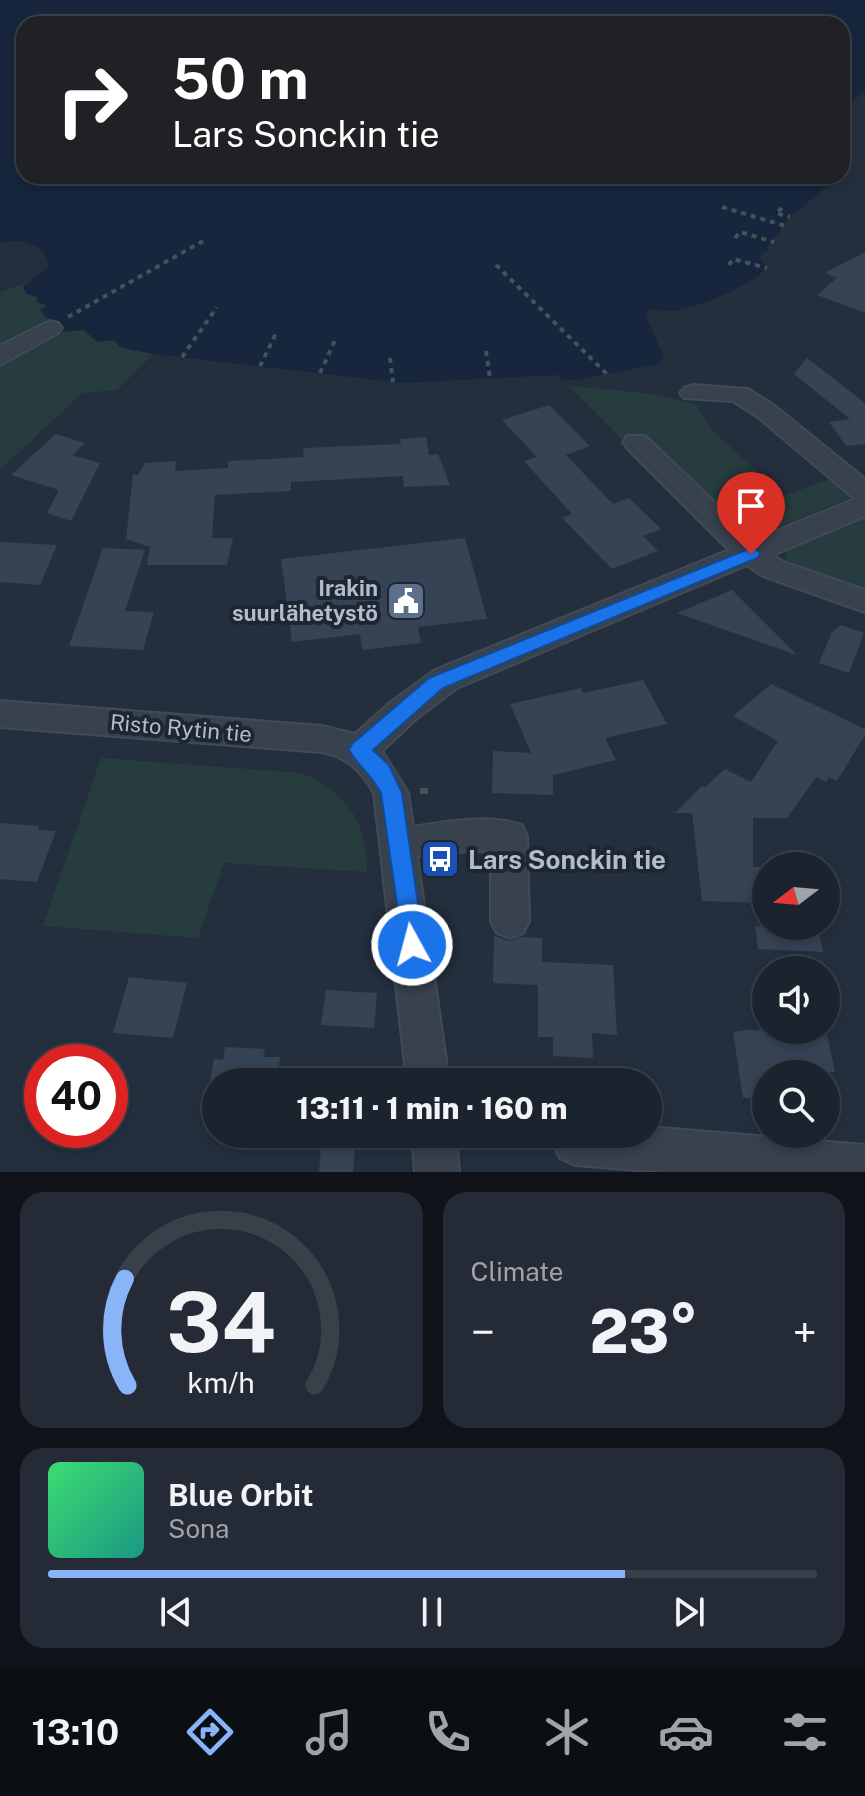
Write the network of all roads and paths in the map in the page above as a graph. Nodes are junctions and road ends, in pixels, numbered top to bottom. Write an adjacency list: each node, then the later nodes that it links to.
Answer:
1 (722, 207): 4 (path)
2 (782, 208): 3 (path)
3 (790, 217)
4 (786, 226)
5 (735, 238): 7 (path)
6 (203, 241): 12 (path)
7 (774, 242)
8 (496, 265): 22 (path)
9 (729, 265): 10 (path)
10 (767, 268)
11 (217, 307): 17 (path)
12 (77, 312)
13 (50, 328): 18 (street)
14 (277, 331): 20 (path)
15 (336, 338): 21 (path)
16 (486, 351): 23 (path)
17 (182, 357)
18 (0, 358)
19 (390, 358): 24 (path)
20 (260, 366)
21 (320, 373)
22 (607, 374)
23 (490, 379)
24 (393, 382)
25 (693, 393): 27 (street)
26 (636, 442): 29 (street)
27 (865, 493)
28 (865, 505): 29 (street)
29 (751, 554): 30 (street); 32 (street)
30 (865, 601)
31 (0, 714): 32 (street, Risto Rytin tie)
32 (360, 750): 33 (street)
33 (399, 845): 34 (street); 35 (street)
34 (510, 921)
35 (426, 1068)
36 (635, 1148): 37 (street)
37 (865, 1167)

